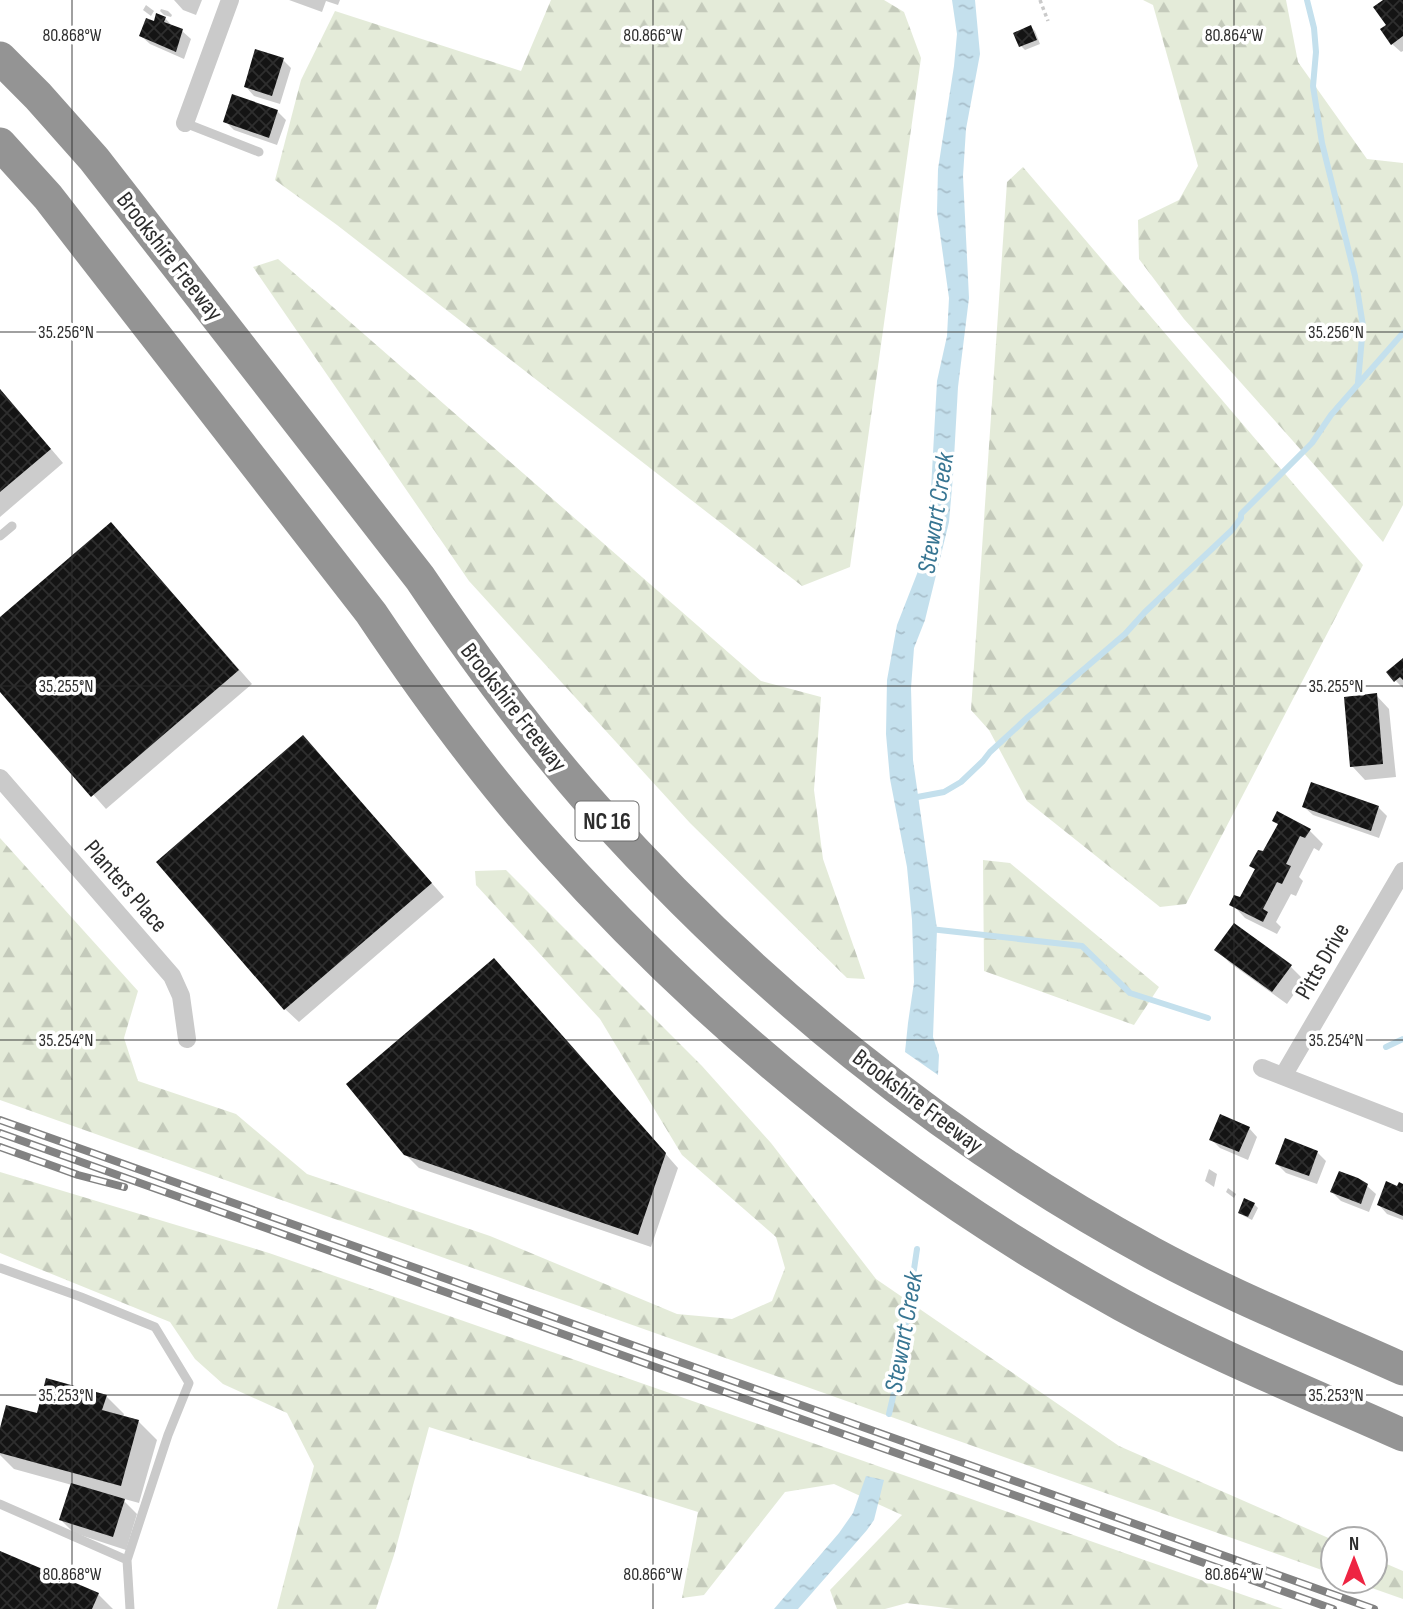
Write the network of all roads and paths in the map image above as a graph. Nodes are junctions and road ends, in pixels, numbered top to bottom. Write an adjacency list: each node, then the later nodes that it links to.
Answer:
1 (230, 0): 5 (street)
2 (1040, 0): 3 (path)
3 (1048, 20)
4 (0, 58): 17 (highway, Brookshire Freeway / NC 16)
5 (185, 122): 7 (lane)
6 (0, 144): 18 (highway, NC 16)
7 (259, 152)
8 (12, 526): 9 (lane)
9 (0, 536)
10 (0, 778): 12 (street, Planters Place)
11 (1403, 871): 14 (street, Pitts Drive)
12 (187, 1039)
13 (1262, 1068): 14 (street)
14 (1283, 1076): 15 (street)
15 (1403, 1124)
16 (0, 1268): 20 (lane)
17 (1403, 1369)
18 (1403, 1435)
19 (0, 1504): 20 (lane)
20 (127, 1560): 21 (lane)
21 (130, 1609)

